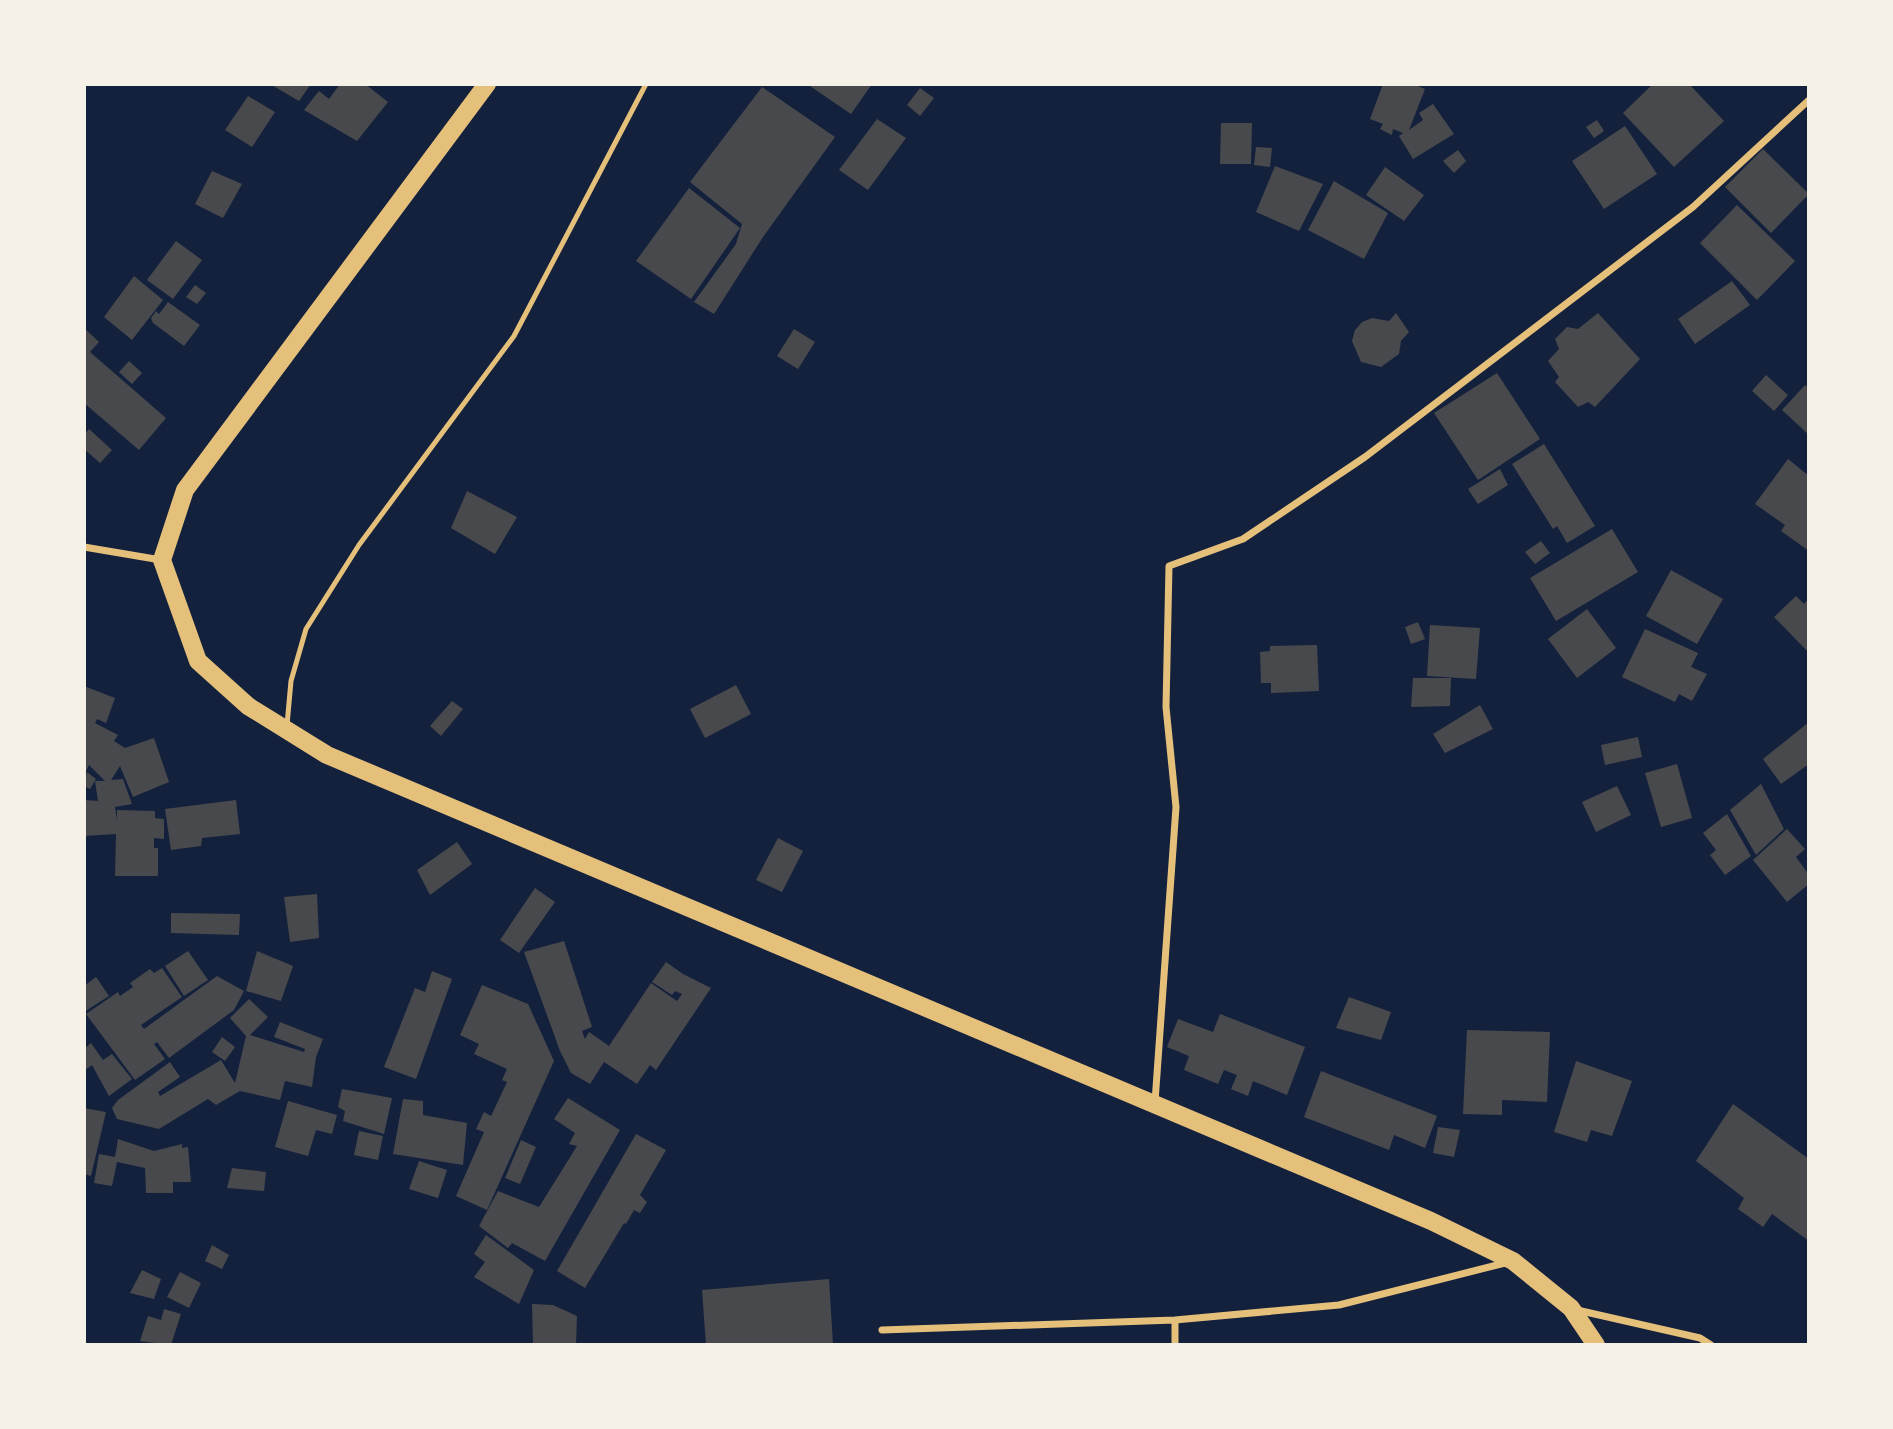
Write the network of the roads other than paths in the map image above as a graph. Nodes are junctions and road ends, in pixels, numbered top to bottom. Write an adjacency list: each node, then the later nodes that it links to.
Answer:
1 (486, 84): 5 (main road)
2 (646, 84): 6 (lane)
3 (1809, 100): 7 (street)
4 (84, 547): 5 (street)
5 (162, 560): 6 (main road)
6 (287, 729): 7 (main road)
7 (1154, 1106): 8 (main road)
8 (1513, 1261): 9 (main road); 10 (street)
9 (1571, 1308): 13 (main road); 14 (street)
10 (1175, 1320): 11 (street); 12 (street)
11 (882, 1330)
12 (1175, 1345)
13 (1596, 1345)
14 (1711, 1345)

